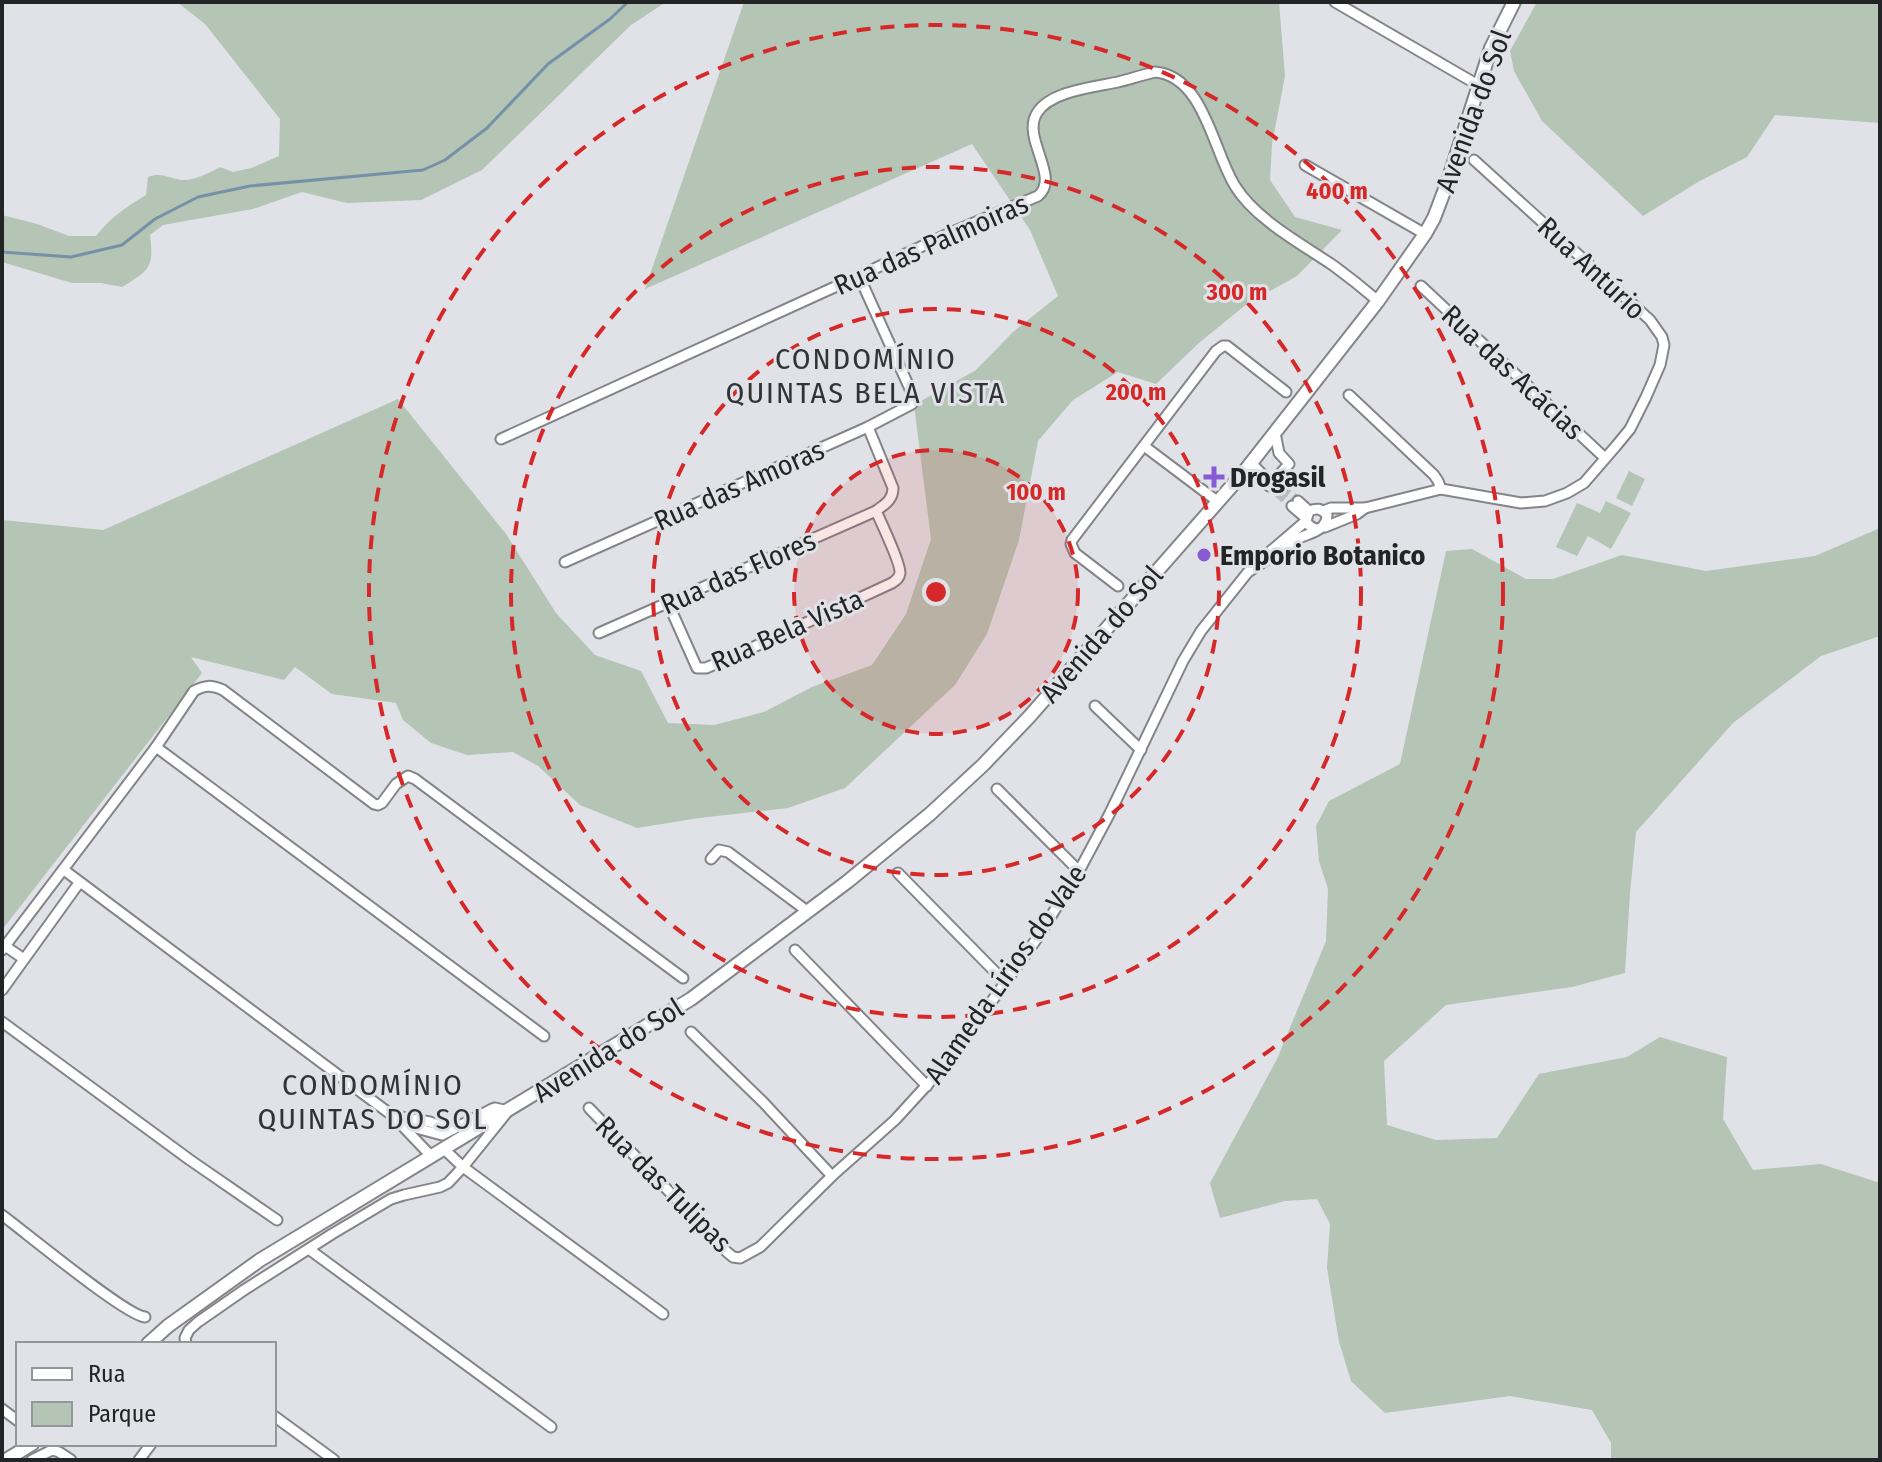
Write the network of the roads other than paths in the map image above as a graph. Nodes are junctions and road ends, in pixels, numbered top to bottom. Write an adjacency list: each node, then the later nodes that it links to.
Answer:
1 (1335, 2): 3 (street)
2 (1514, 2): 3 (street, Avenida do Sol)
3 (1478, 85): 6 (street, Avenida do Sol)
4 (1474, 160): 17 (street, Rua Antúrio)
5 (1305, 165): 6 (street)
6 (1425, 234): 9 (street, Avenida do Sol)
7 (859, 276): 9 (street, Rua das Palmoiras); 12 (street, Rua das Amoras); 14 (street, Rua das Palmoiras)
8 (1421, 286): 17 (street, Rua das Acácias)
9 (1378, 301): 13 (street, Avenida do Sol)
10 (1286, 392): 15 (street)
11 (1349, 395): 21 (street)
12 (868, 427): 26 (street); 30 (street, Rua das Amoras)
13 (1275, 433): 16 (street, Avenida do Sol); 18 (street)
14 (501, 439)
15 (1144, 446): 23 (street); 32 (street)
16 (1264, 447): 18 (street); 19 (street, Avenida do Sol)
17 (1605, 458): 21 (street, Rua Antúrio)
18 (1288, 466): 20 (street)
19 (1247, 468): 20 (street); 23 (street, Avenida do Sol)
20 (1270, 485): 22 (street)
21 (1441, 489): 25 (street, Rua Antúrio)
22 (1280, 490)
23 (1217, 501): 44 (street, Avenida do Sol)
24 (1295, 504): 28 (street)
25 (1365, 508): 27 (street); 29 (street, Alameda Lírios do Vale)
26 (876, 511): 33 (street, Rua das Flores); 33 (street, Rua Bela Vista)
27 (1324, 511): 28 (street); 29 (street)
28 (1307, 517): 29 (street); 31 (street, Alameda Lírios do Vale)
29 (1321, 528): 31 (street, Alameda Lírios do Vale)
30 (565, 562)
31 (1261, 562): 37 (street, Alameda Lírios do Vale)
32 (1118, 586)
33 (668, 603): 34 (street, Rua das Flores)
34 (599, 633)
35 (1095, 706): 37 (street)
36 (156, 747): 40 (street); 48 (street); 53 (street)
37 (1141, 750): 41 (street, Alameda Lírios do Vale)
38 (997, 789): 41 (street)
39 (711, 859): 44 (street)
40 (64, 870): 43 (street); 45 (street)
41 (1079, 871): 49 (street, Alameda Lírios do Vale)
42 (898, 873): 49 (street)
43 (79, 883): 47 (street); 57 (street)
44 (807, 911): 56 (street, Avenida do Sol)
45 (4, 948): 47 (street)
46 (795, 950): 54 (street)
47 (24, 959): 50 (street)
48 (683, 978)
49 (1005, 982): 54 (street, Alameda Lírios do Vale)
50 (2, 990)
51 (2, 1022): 64 (street)
52 (691, 1032): 62 (street)
53 (544, 1036)
54 (927, 1086): 62 (street, Alameda Lírios do Vale)
55 (589, 1108): 66 (street, Rua das Tulipas)
56 (508, 1111): 58 (street); 59 (street, Avenida do Sol); 61 (street)
57 (394, 1116): 58 (street); 60 (street)
58 (447, 1132): 60 (street)
59 (444, 1149): 60 (street, Avenida do Sol); 61 (street)
60 (428, 1152): 69 (street, Avenida do Sol)
61 (463, 1167): 65 (street); 67 (street)
62 (832, 1176): 66 (street, Alameda Lírios do Vale)
63 (2, 1215): 68 (street)
64 (277, 1220)
65 (310, 1250): 70 (street); 72 (street)
66 (740, 1258)
67 (663, 1314)
68 (145, 1317)
69 (150, 1342)
70 (186, 1342)
71 (276, 1417): 77 (street)
72 (551, 1427)
73 (29, 1446): 74 (street)
74 (6, 1460)
75 (32, 1460): 76 (street)
76 (71, 1460)
77 (334, 1460)

